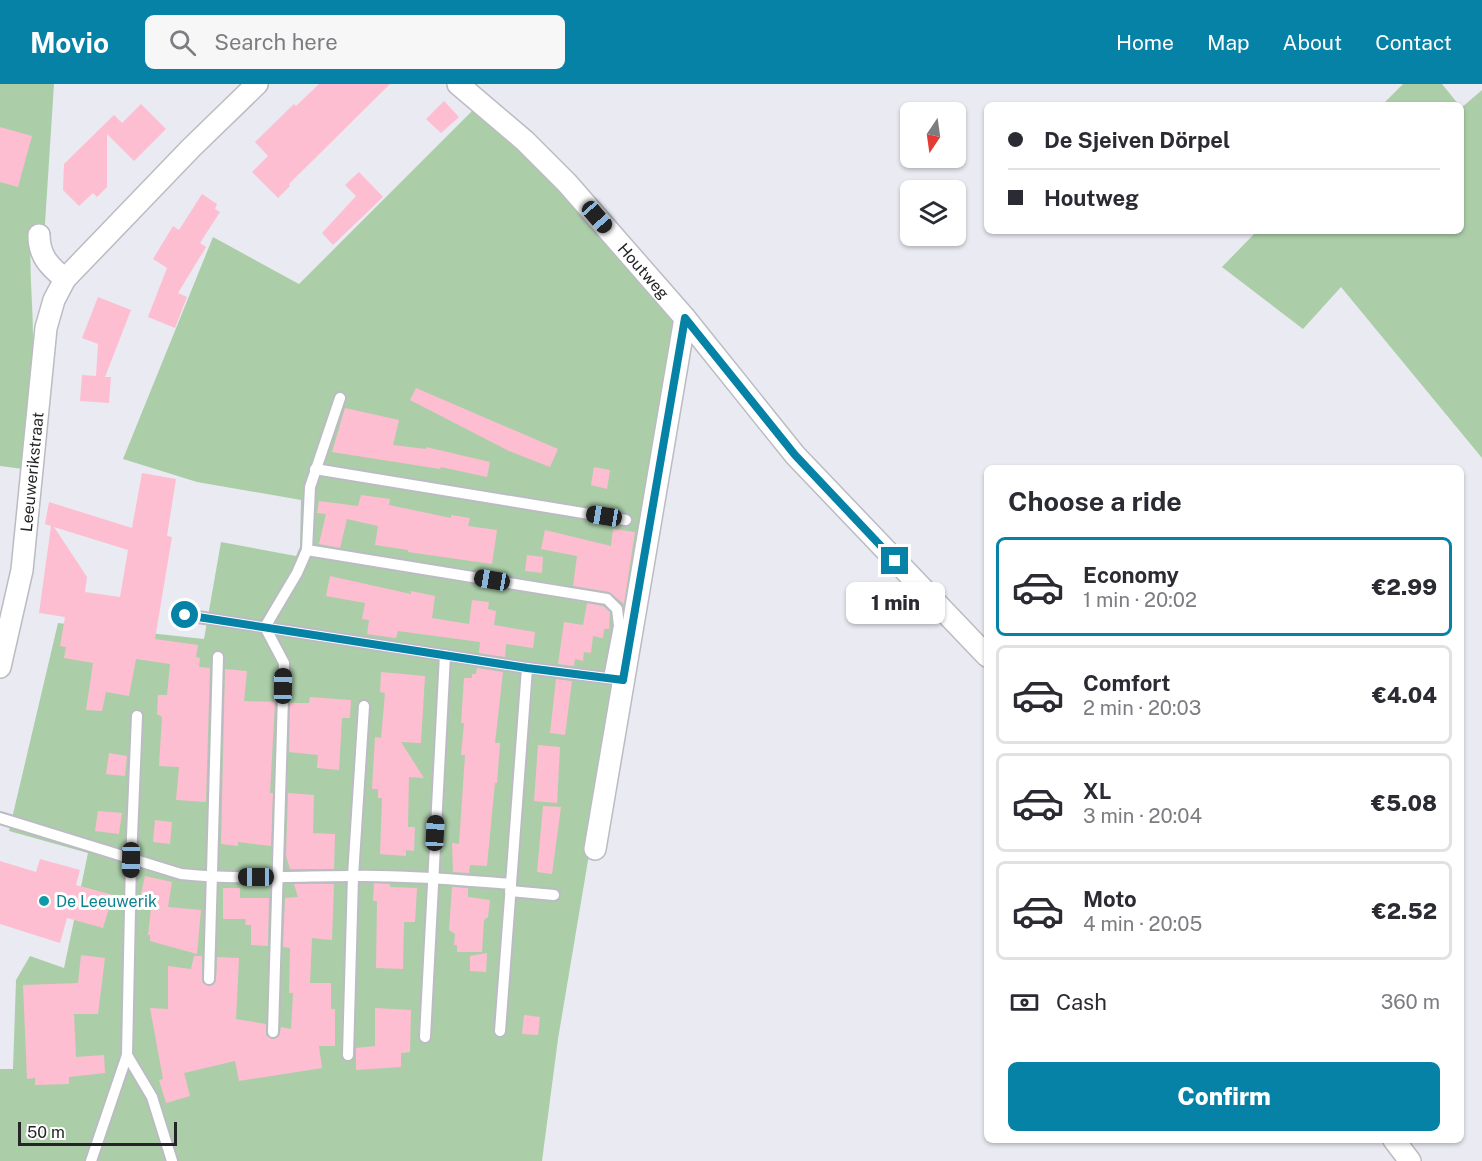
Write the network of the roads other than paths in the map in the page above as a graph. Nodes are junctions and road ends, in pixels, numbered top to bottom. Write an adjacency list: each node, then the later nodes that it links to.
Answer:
1 (257, 84): 4 (street, Leeuwerikstraat)
2 (458, 84): 5 (street, Houtweg)
3 (39, 235): 4 (street)
4 (64, 279): 15 (street, Leeuwerikstraat)
5 (685, 318): 12 (street, Houtweg); 17 (street)
6 (340, 398): 7 (lane)
7 (315, 469): 8 (lane); 9 (lane)
8 (626, 520)
9 (307, 550): 11 (lane); 17 (lane)
10 (185, 615): 11 (lane)
11 (266, 627): 13 (lane); 25 (lane)
12 (984, 653)
13 (445, 655): 16 (lane); 26 (lane)
14 (218, 657): 24 (lane)
15 (0, 667)
16 (527, 668): 17 (lane); 27 (lane)
17 (616, 679): 21 (street)
18 (364, 706): 23 (lane)
19 (137, 716): 22 (lane)
20 (0, 819): 22 (lane)
21 (595, 849)
22 (131, 860): 24 (lane); 33 (lane)
23 (353, 876): 25 (lane); 26 (lane); 34 (lane)
24 (212, 877): 25 (lane); 29 (lane)
25 (278, 877): 31 (lane)
26 (433, 878): 27 (lane); 32 (lane)
27 (511, 887): 28 (lane); 30 (lane)
28 (554, 895)
29 (209, 979)
30 (500, 1031)
31 (273, 1032)
32 (425, 1037)
33 (127, 1055): 36 (lane); 37 (lane)
34 (348, 1055)
35 (1396, 1143): 38 (street)
36 (92, 1161)
37 (172, 1161)
38 (1410, 1161)

